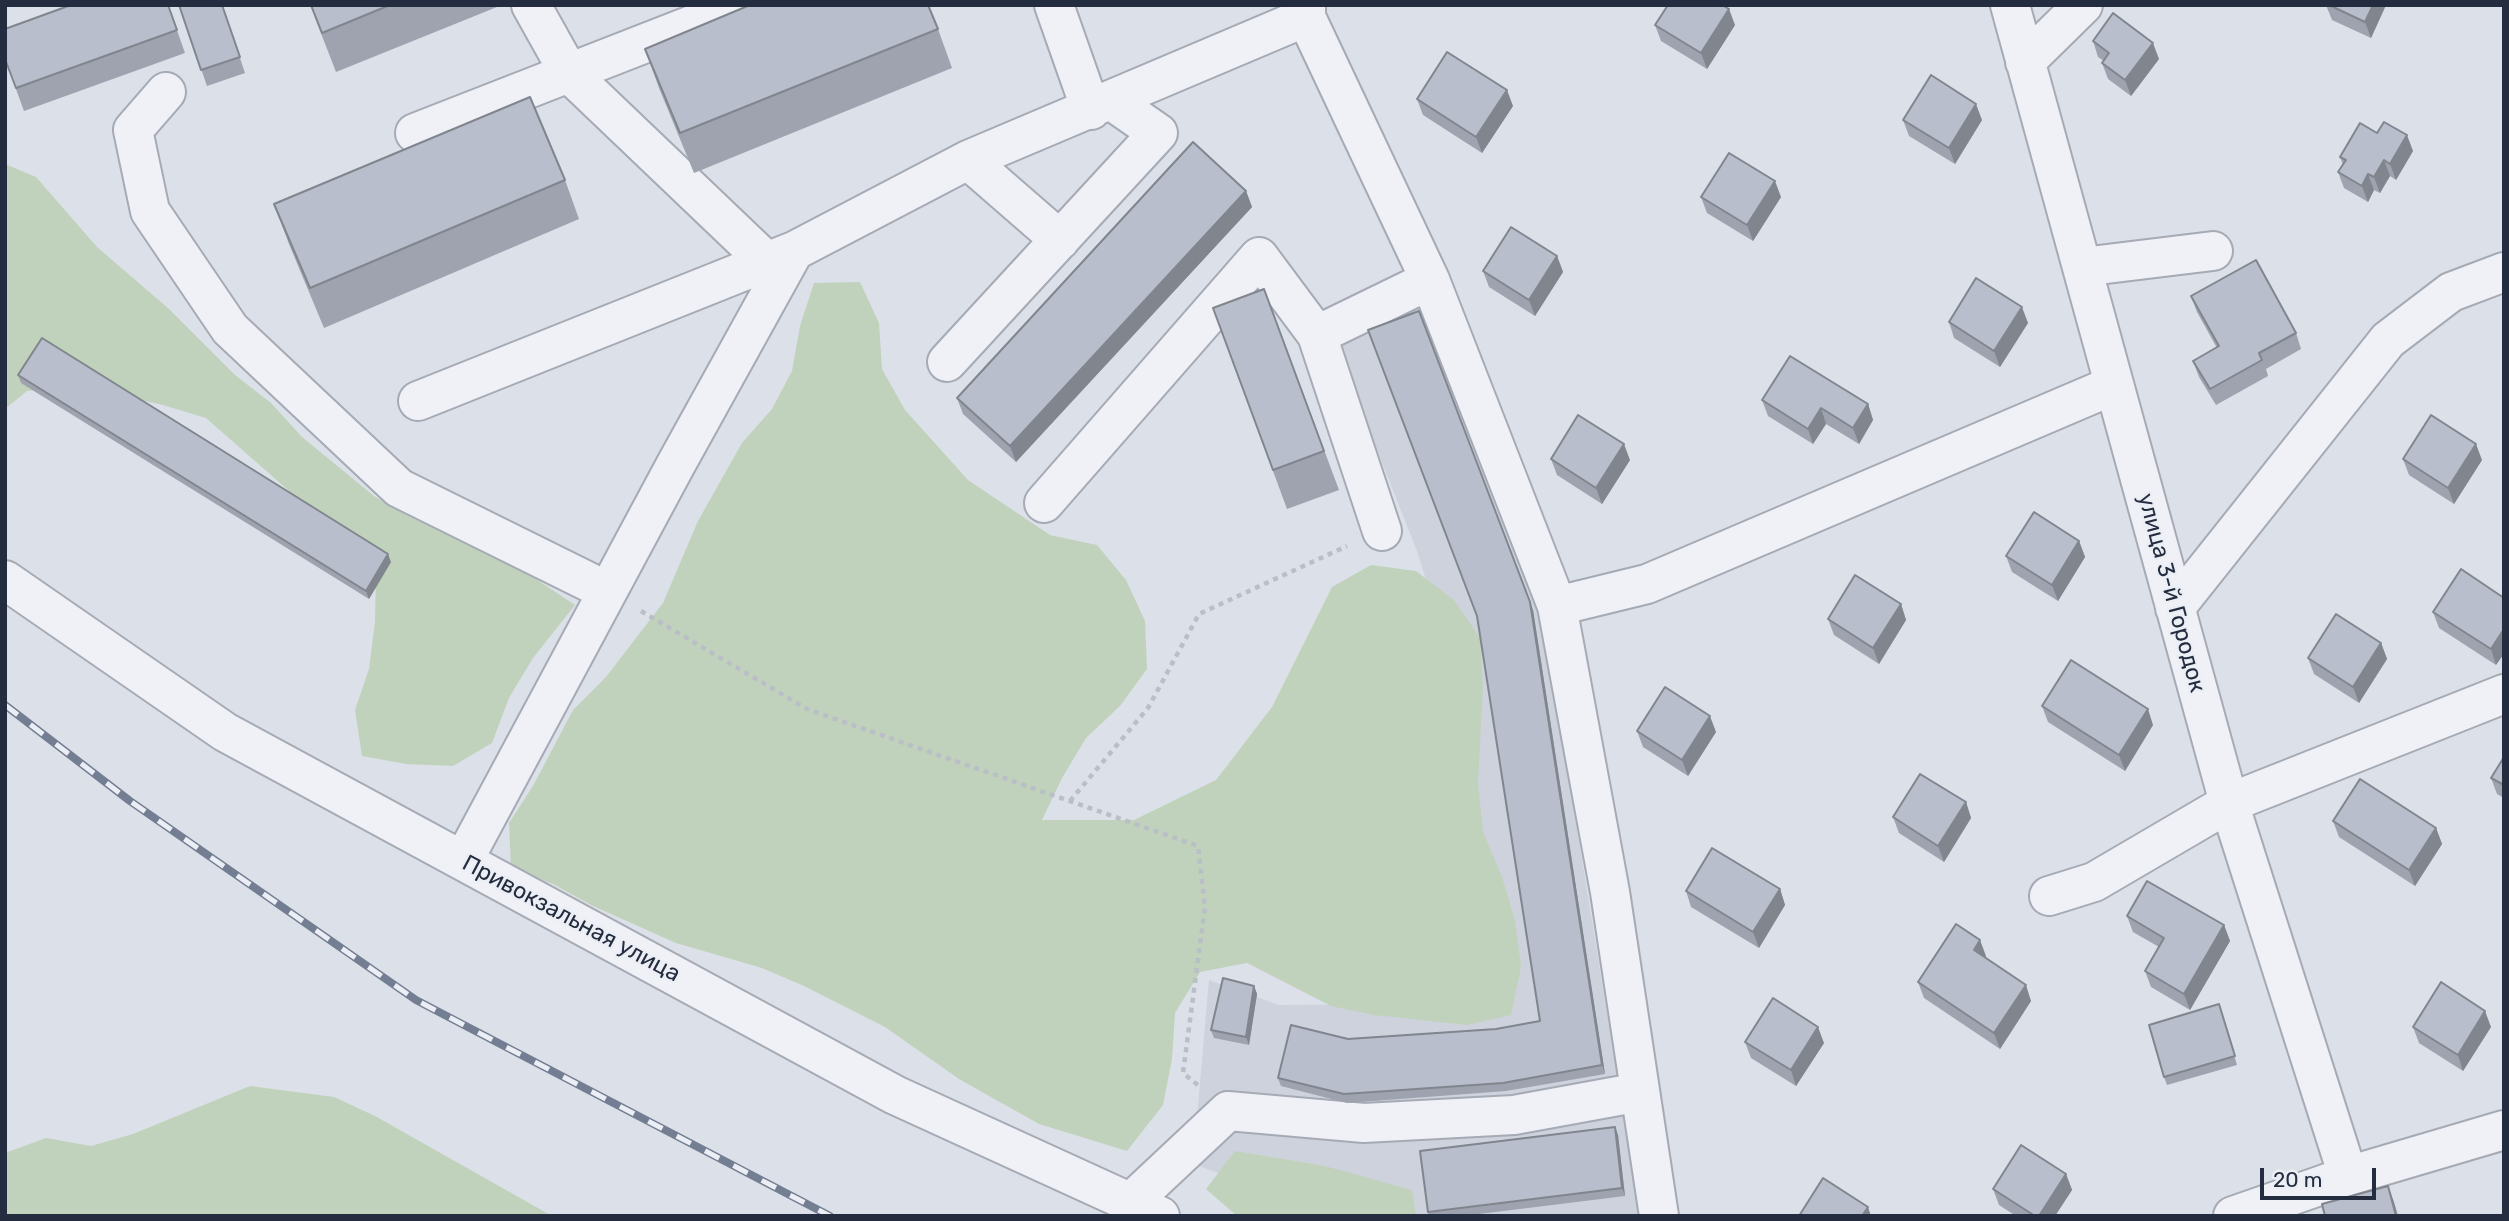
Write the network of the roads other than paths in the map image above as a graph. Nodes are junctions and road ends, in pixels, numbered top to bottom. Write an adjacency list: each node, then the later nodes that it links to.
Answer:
1 (531, 5): 8 (street)
2 (743, 5): 8 (street)
3 (1054, 5): 10 (street)
4 (2010, 5): 7 (street, улица 3-й Городок)
5 (2083, 5): 7 (street)
6 (1306, 11): 10 (street); 18 (street)
7 (2025, 62): 16 (street, улица 3-й Городок)
8 (569, 73): 11 (street); 15 (street)
9 (166, 92): 26 (street)
10 (1101, 105): 12 (street); 13 (street)
11 (415, 133)
12 (968, 160): 13 (street); 15 (street)
13 (1060, 240): 20 (street)
14 (2213, 251): 16 (street)
15 (781, 257): 22 (street); 26 (street)
16 (2082, 267): 21 (street, улица 3-й Городок)
17 (2504, 272): 28 (street)
18 (1430, 280): 19 (street); 27 (street)
19 (1317, 335): 23 (street); 24 (street)
20 (947, 362)
21 (2114, 385): 27 (street); 28 (street, улица 3-й Городок)
22 (418, 401)
23 (1044, 503)
24 (1382, 531)
25 (5, 580): 31 (street, Привокзальная улица)
26 (607, 591): 31 (street)
27 (1557, 606): 33 (street)
28 (2175, 608): 30 (street, улица 3-й Городок)
29 (2504, 694): 30 (street)
30 (2229, 803): 32 (street); 35 (street, улица 3-й Городок)
31 (463, 861): 36 (street, Привокзальная улица)
32 (2049, 896)
33 (1640, 1092): 36 (street); 37 (street)
34 (2502, 1137): 35 (street)
35 (2348, 1175): 38 (street)
36 (1146, 1209)
37 (1659, 1216)
38 (2233, 1216)

